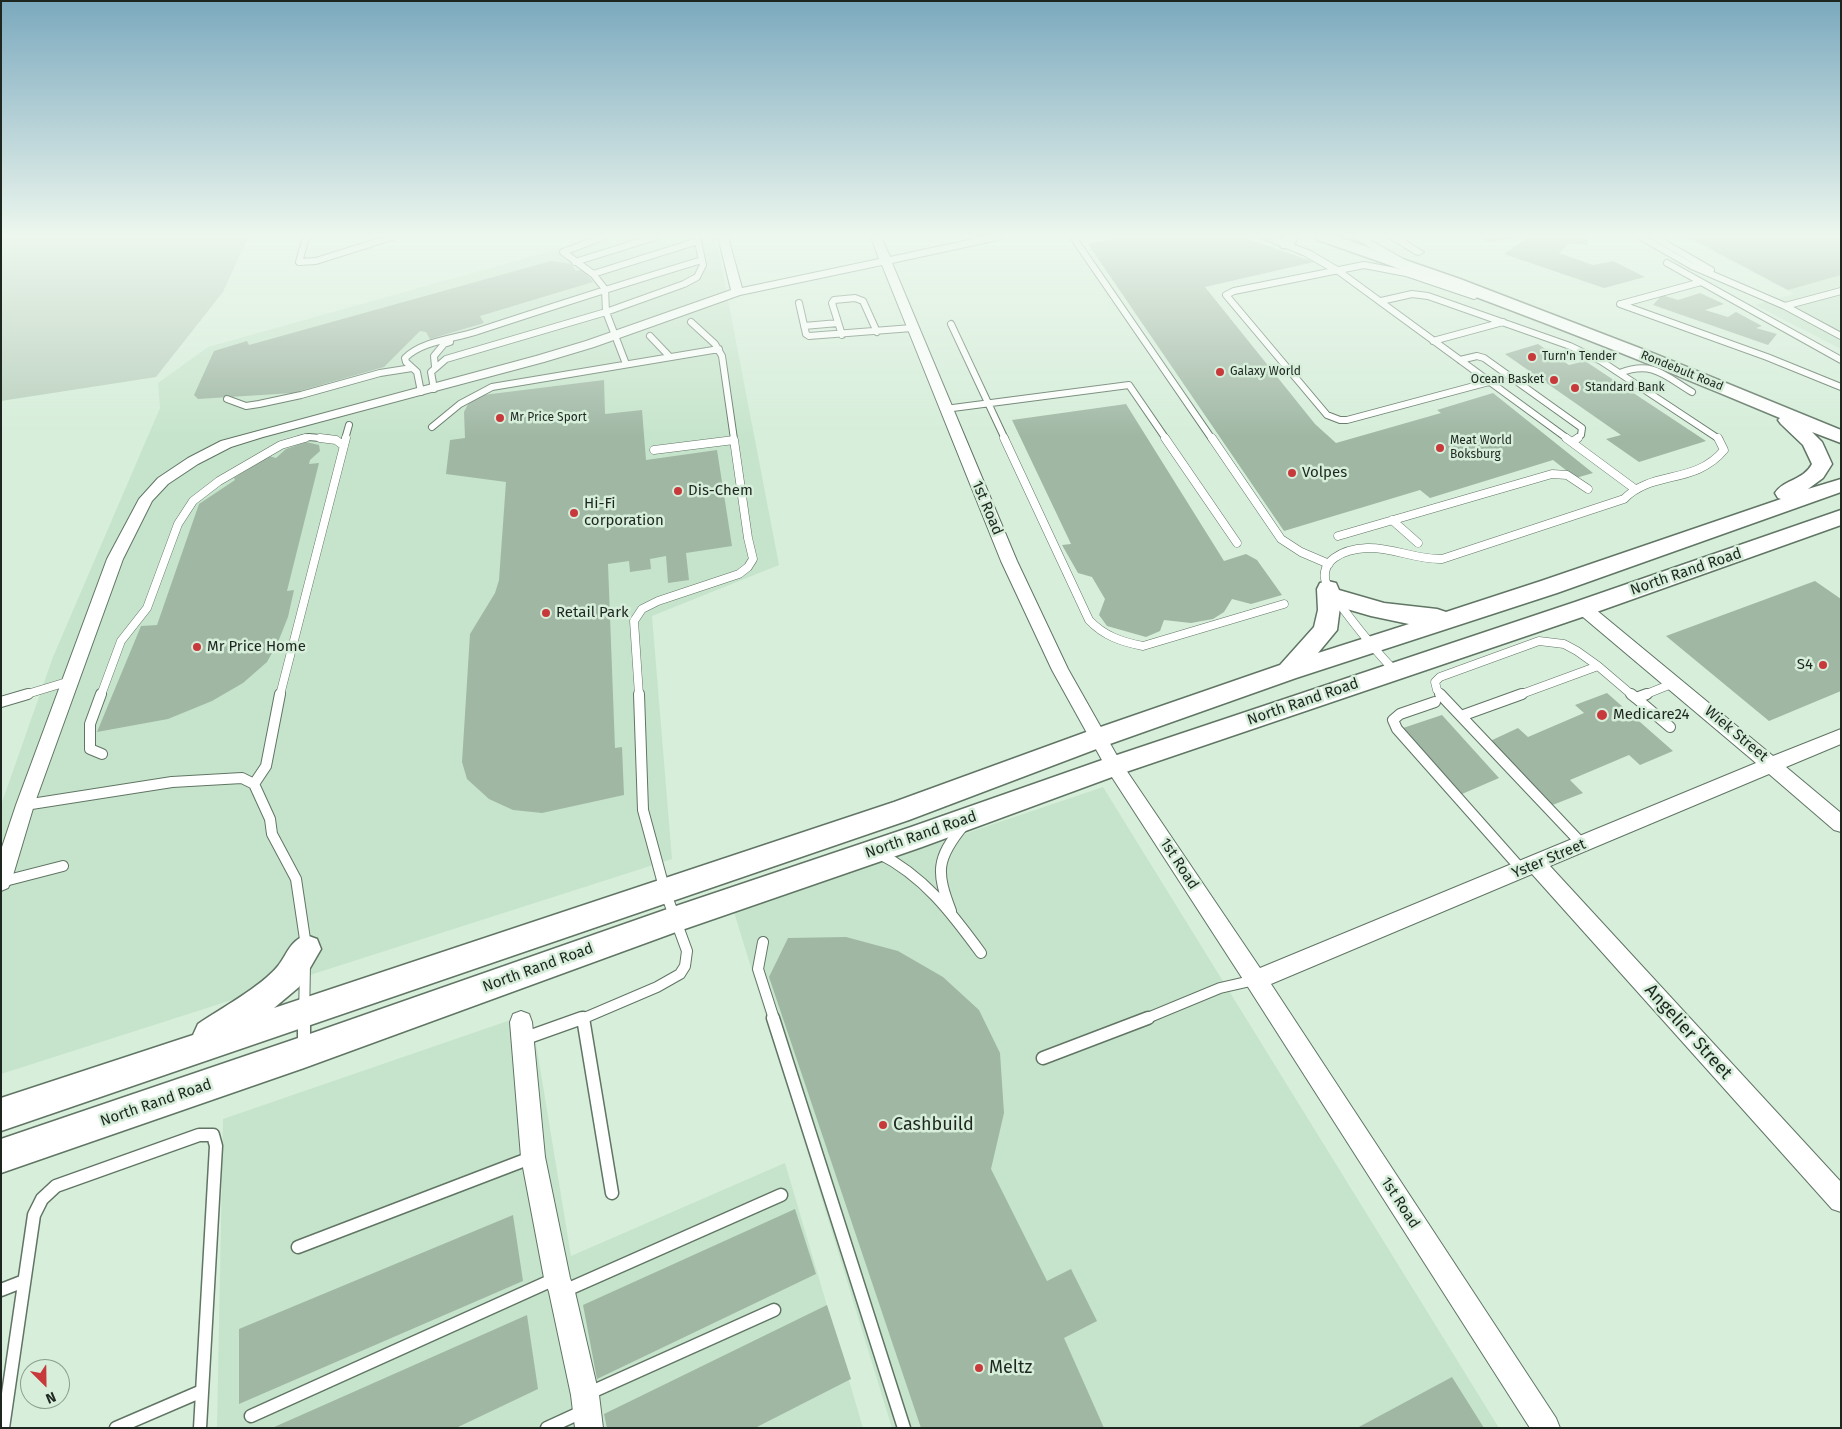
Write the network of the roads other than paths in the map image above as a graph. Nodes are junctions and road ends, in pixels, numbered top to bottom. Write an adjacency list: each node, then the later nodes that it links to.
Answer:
1 (560, 304): 33 (lane)
2 (606, 304): 21 (lane)
3 (629, 304): 21 (lane)
4 (704, 304): 30 (street)
5 (799, 304): 26 (lane)
6 (832, 304): 24 (lane)
7 (864, 304): 28 (lane)
8 (903, 304): 27 (street, 1st Road)
9 (1119, 304): 69 (lane)
10 (1233, 304): 44 (lane)
11 (1385, 304): 34 (lane)
12 (1449, 304): 23 (lane)
13 (1496, 304): 35 (lane)
14 (1520, 304): 35 (main road, Rondebult Road)
15 (1554, 304): 52 (main road, Rondebult Road)
16 (1621, 304): 45 (lane)
17 (1741, 304): 39 (lane)
18 (1780, 304): 20 (lane)
19 (1794, 304): 20 (lane)
20 (1785, 306): 32 (lane)
21 (606, 312): 30 (lane); 41 (lane)
22 (691, 322): 36 (lane)
23 (1503, 322): 34 (lane); 43 (lane)
24 (838, 323): 26 (lane); 29 (lane)
25 (951, 324): 49 (lane)
26 (804, 326): 29 (lane)
27 (912, 328): 28 (lane); 51 (street, 1st Road)
28 (876, 332): 29 (lane)
29 (842, 334)
30 (615, 335): 40 (lane); 46 (street)
31 (650, 336): 37 (lane)
32 (1841, 336)
33 (459, 337): 41 (lane); 42 (lane)
34 (1434, 341): 38 (lane)
35 (1621, 346): 50 (main road, Rondebult Road)
36 (720, 349): 37 (lane); 56 (lane)
37 (670, 357): 40 (lane)
38 (1460, 360): 44 (lane); 57 (lane)
39 (1841, 360)
40 (626, 364): 54 (lane)
41 (435, 367): 46 (lane)
42 (412, 368): 46 (lane); 48 (lane)
43 (1620, 373): 47 (lane); 62 (lane)
44 (1489, 382): 57 (lane)
45 (1841, 387)
46 (427, 390): 78 (street)
47 (1692, 392)
48 (227, 399)
49 (989, 404): 51 (lane); 67 (lane); 71 (lane)
50 (1772, 408): 55 (main road, Rondebult Road); 63 (main road)
51 (945, 409): 86 (street, 1st Road)
52 (1832, 415)
53 (350, 425): 58 (lane)
54 (432, 427)
55 (1841, 437)
56 (734, 440): 59 (lane); 99 (lane)
57 (1572, 442): 62 (lane)
58 (344, 446): 87 (lane); 90 (lane)
59 (654, 450)
60 (1841, 485): 63 (main road, North Rand Road)
61 (1588, 489): 65 (lane)
62 (1635, 489): 69 (lane)
63 (1749, 516): 73 (main road, North Rand Road)
64 (1841, 517): 72 (main road, North Rand Road)
65 (1392, 520): 66 (lane); 68 (lane)
66 (1338, 536)
67 (1237, 543)
68 (1418, 543)
69 (1329, 564): 70 (lane)
70 (1330, 592): 73 (main road); 74 (lane); 77 (main road)
71 (1284, 604)
72 (1583, 608): 76 (main road, North Rand Road); 79 (street, Wiek Street)
73 (1453, 617): 74 (main road, North Rand Road)
74 (1370, 645): 76 (lane); 77 (main road, North Rand Road)
75 (1598, 666): 80 (lane); 83 (lane); 83 (lane)
76 (1395, 671): 89 (main road, North Rand Road)
77 (1287, 672): 86 (main road, North Rand Road)
78 (71, 681): 81 (lane); 91 (street)
79 (1674, 683): 80 (lane); 88 (street, Wiek Street)
80 (1636, 698): 84 (lane)
81 (1, 702)
82 (1434, 702): 97 (lane)
83 (1460, 716): 94 (lane)
84 (1670, 727)
85 (1841, 736): 88 (street, Yster Street)
86 (1098, 738): 89 (street, 1st Road); 99 (main road, North Rand Road)
87 (102, 754)
88 (1772, 765): 93 (street, Wiek Street); 94 (street, Yster Street)
89 (1114, 766): 92 (main road, North Rand Road); 105 (street, 1st Road)
90 (254, 784): 91 (lane); 103 (lane)
91 (25, 805): 98 (street)
92 (970, 818): 95 (main road, North Rand Road); 101 (lane)
93 (1841, 824)
94 (1583, 845): 97 (street, Yster Street)
95 (876, 851): 100 (main road, North Rand Road); 101 (lane)
96 (64, 866): 98 (lane)
97 (1529, 867): 105 (street, Yster Street); 117 (street, Angelier Street)
98 (1, 882)
99 (666, 891): 100 (lane); 106 (main road, North Rand Road)
100 (676, 920): 107 (lane); 109 (main road, North Rand Road)
101 (955, 920): 104 (lane)
102 (763, 942): 130 (lane)
103 (306, 950): 106 (lane); 110 (main road)
104 (981, 953)
105 (1256, 980): 111 (lane); 131 (street, 1st Road)
106 (305, 1012): 109 (lane); 110 (main road, North Rand Road)
107 (582, 1018): 108 (lane); 115 (lane)
108 (522, 1031): 114 (street)
109 (304, 1052): 113 (main road, North Rand Road)
110 (179, 1054): 112 (main road, North Rand Road)
111 (1043, 1058)
112 (1, 1114)
113 (1, 1156)
114 (533, 1157): 118 (lane); 120 (street)
115 (612, 1193)
116 (781, 1195): 120 (lane)
117 (1841, 1200)
118 (298, 1247)
119 (24, 1281): 121 (lane); 123 (lane); 126 (lane)
120 (559, 1285): 124 (street); 125 (lane)
121 (1, 1290)
122 (774, 1310): 124 (lane)
123 (202, 1391): 127 (lane); 128 (lane)
124 (587, 1411): 129 (lane)
125 (251, 1416)
126 (3, 1428)
127 (116, 1428)
128 (200, 1428)
129 (547, 1428)
130 (904, 1428)
131 (1546, 1428)

